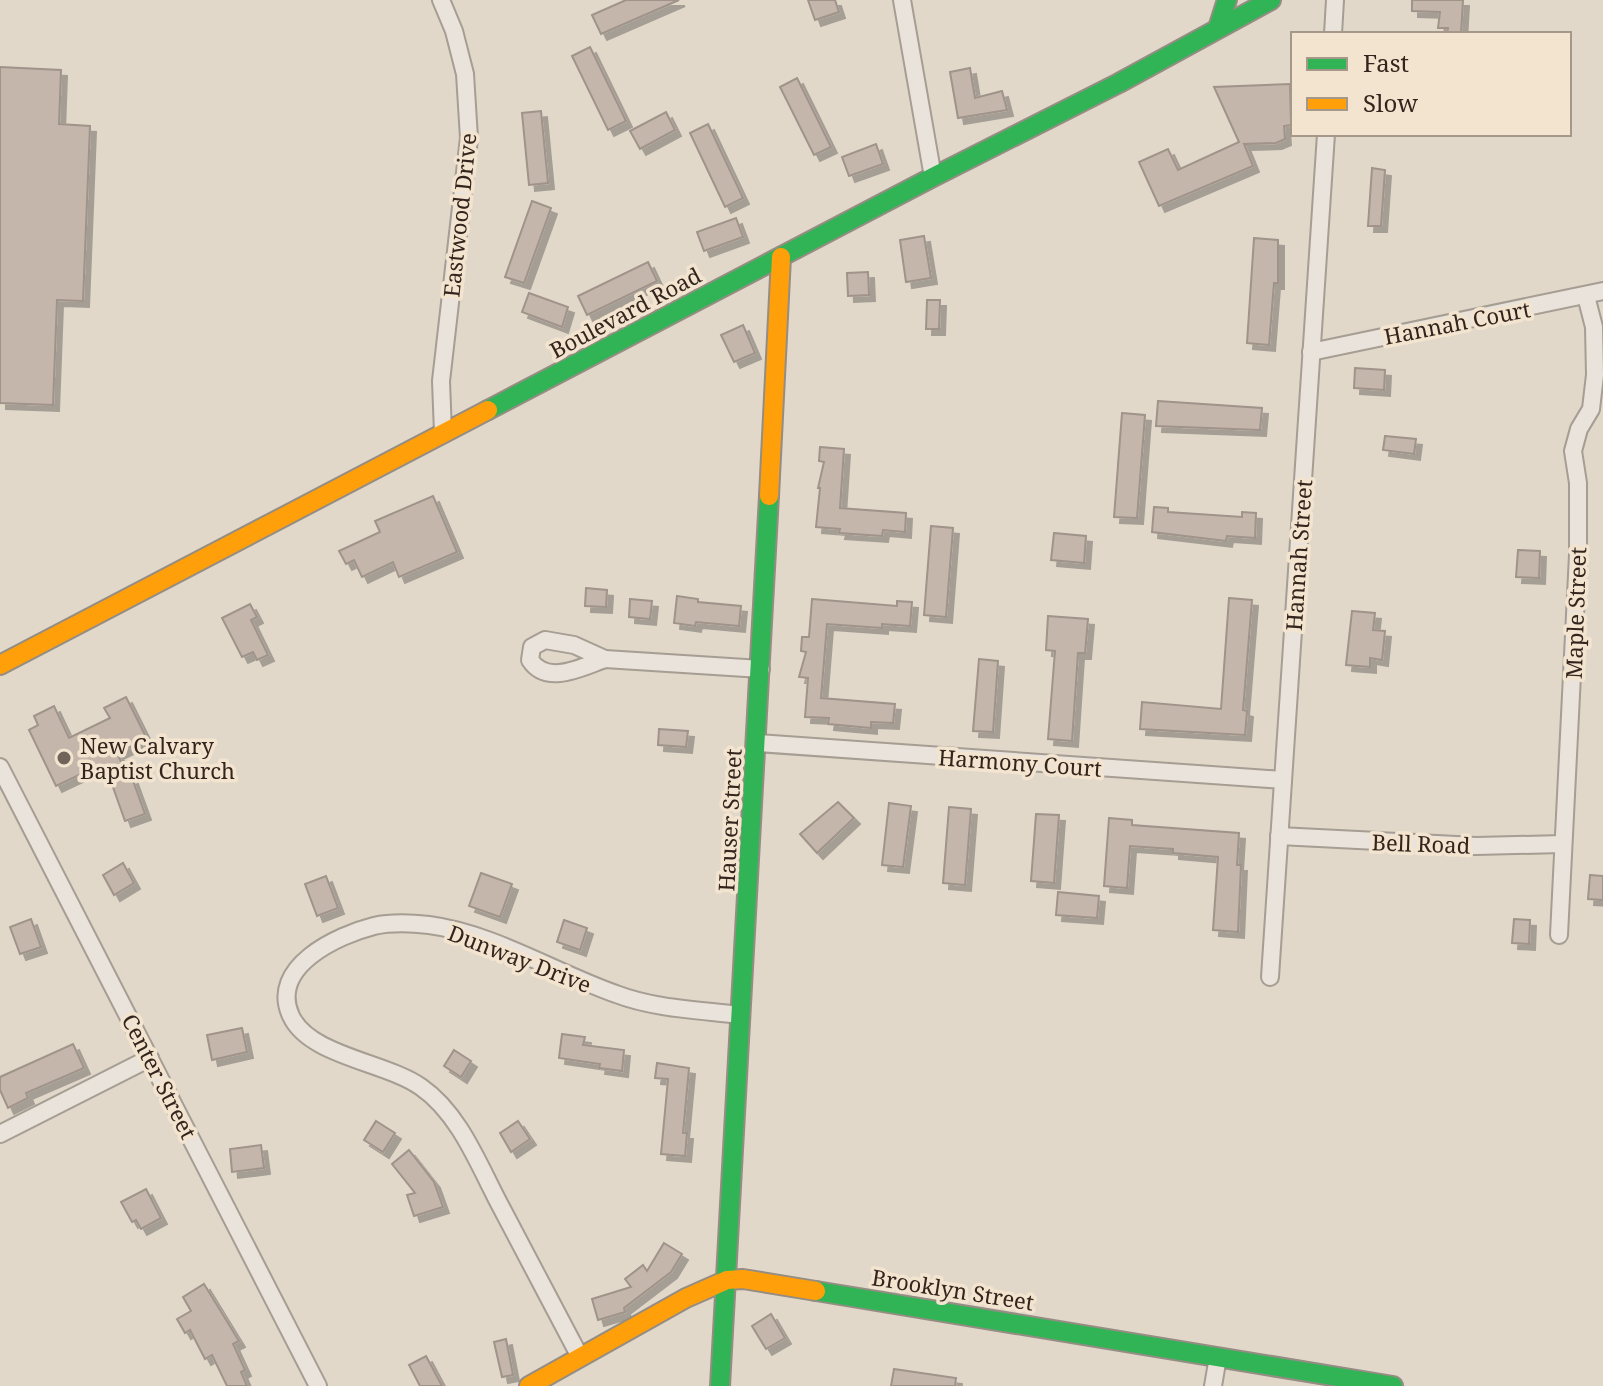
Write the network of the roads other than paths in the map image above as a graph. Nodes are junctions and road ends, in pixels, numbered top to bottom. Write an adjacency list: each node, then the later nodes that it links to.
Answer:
1 (441, 0): 13 (street, Eastwood Drive)
2 (902, 0): 9 (street)
3 (1227, 0): 6 (street)
4 (1271, 0): 6 (street, Boulevard Road)
5 (1335, 0): 7 (street)
6 (1218, 28): 9 (street, Boulevard Road)
7 (1333, 32)
8 (1326, 136): 12 (street, Hannah Street)
9 (933, 177): 10 (street, Boulevard Road)
10 (781, 257): 13 (street, Boulevard Road); 16 (street, Hauser Street)
11 (1595, 294): 12 (street, Hannah Court); 21 (street, Maple Street)
12 (1311, 352): 19 (street, Hannah Street)
13 (443, 433): 15 (street, Boulevard Road)
14 (605, 659): 16 (street)
15 (0, 665)
16 (761, 669): 17 (street, Hauser Street)
17 (757, 743): 19 (street, Harmony Court); 24 (street, Hauser Street)
18 (0, 767): 25 (street, Center Street)
19 (1283, 780): 20 (street, Hannah Street)
20 (1279, 836): 21 (street, Bell Road); 23 (street, Hannah Street)
21 (1563, 844): 22 (street, Maple Street)
22 (1559, 935)
23 (1270, 977)
24 (741, 1015): 27 (street, Hauser Street); 28 (street, Dunway Drive)
25 (150, 1058): 26 (street); 30 (street, Center Street)
26 (0, 1134)
27 (727, 1280): 28 (street, Brooklyn Street); 29 (street, Brooklyn Street); 32 (street, Hauser Street)
28 (580, 1357): 31 (street, Brooklyn Street)
29 (1218, 1357): 33 (street); 34 (street, Brooklyn Street)
30 (318, 1386)
31 (529, 1386)
32 (720, 1386)
33 (1213, 1386)
34 (1393, 1386)

